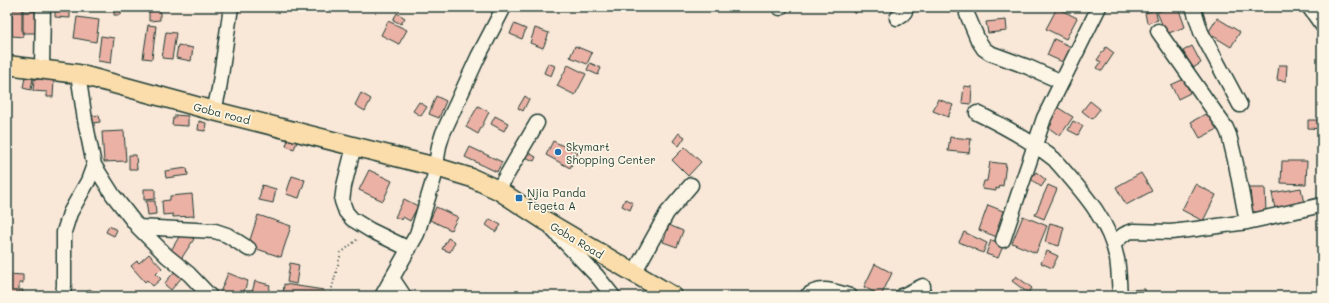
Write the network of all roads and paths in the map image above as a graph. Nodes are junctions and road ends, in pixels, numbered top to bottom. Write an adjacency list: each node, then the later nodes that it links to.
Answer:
1 (43, 7): 13 (street)
2 (231, 7): 17 (street)
3 (504, 7): 23 (street)
4 (907, 7): 9 (street)
5 (1099, 7): 15 (street)
6 (1193, 7): 16 (street)
7 (1309, 7): 10 (street)
8 (967, 14): 15 (street)
9 (897, 18)
10 (1322, 26)
11 (1158, 31): 28 (street)
12 (7, 65): 13 (main road, Goba road)
13 (42, 69): 14 (main road, Goba road)
14 (78, 74): 17 (main road, Goba road); 22 (street)
15 (1062, 82): 20 (street)
16 (1240, 105)
17 (214, 111): 21 (main road, Goba road)
18 (977, 113): 20 (street)
19 (537, 123): 25 (street)
20 (1035, 145): 31 (street); 32 (street)
21 (354, 146): 23 (main road, Goba road); 30 (street)
22 (94, 166): 29 (street); 38 (street)
23 (436, 167): 25 (main road, Goba Road); 34 (street)
24 (691, 185): 35 (street)
25 (498, 190): 27 (main road, Goba Road)
26 (1322, 205): 28 (street)
27 (544, 220): 35 (main road, Goba Road); 43 (street)
28 (1247, 222): 32 (street)
29 (138, 227): 33 (street); 39 (street)
30 (370, 230): 34 (street); 40 (path)
31 (1003, 240)
32 (1113, 245): 48 (street)
33 (249, 249)
34 (408, 249): 36 (street)
35 (634, 273): 44 (main road, Goba Road)
36 (392, 278): 41 (street); 42 (street)
37 (923, 286): 47 (street)
38 (63, 296)
39 (210, 296)
40 (330, 296)
41 (382, 296)
42 (404, 296)
43 (613, 296)
44 (673, 296)
45 (808, 296): 46 (street)
46 (850, 296)
47 (902, 296)
48 (1120, 296)

